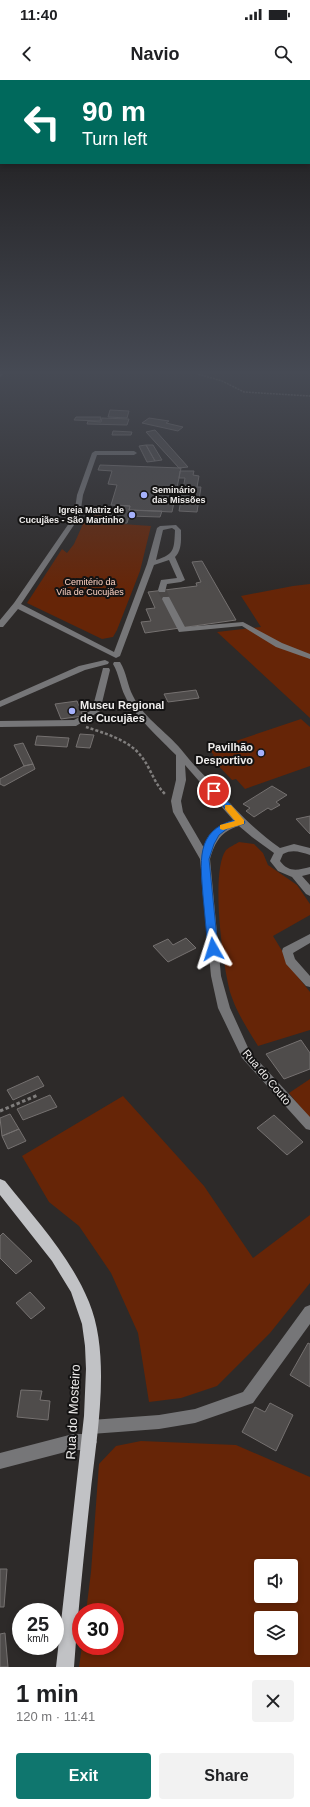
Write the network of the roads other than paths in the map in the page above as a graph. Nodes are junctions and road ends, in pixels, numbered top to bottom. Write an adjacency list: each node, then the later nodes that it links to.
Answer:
1 (134, 453): 6 (street)
2 (172, 558): 3 (street); 3 (street); 4 (street)
3 (151, 564): 9 (street)
4 (162, 590)
5 (166, 599): 8 (street)
6 (17, 605): 7 (street); 9 (street)
7 (0, 625)
8 (310, 657)
9 (116, 660): 10 (street); 13 (street)
10 (105, 666): 11 (street); 12 (street)
11 (0, 704)
12 (0, 724)
13 (180, 753): 14 (street); 17 (street, Rua do Couto)
14 (241, 822): 15 (street); 17 (street, Rua do Couto)
15 (278, 852): 16 (street); 19 (street)
16 (310, 852)
17 (205, 859): 23 (street, Rua do Couto)
18 (310, 870): 19 (street)
19 (295, 874): 20 (street)
20 (310, 892)
21 (310, 938): 22 (street)
22 (310, 983)
23 (310, 1125)
24 (0, 1185): 26 (main road, Rua do Mosteiro)
25 (310, 1312): 26 (street)
26 (90, 1434): 27 (street); 28 (main road, Rua do Mosteiro)
27 (0, 1461)
28 (66, 1667)

